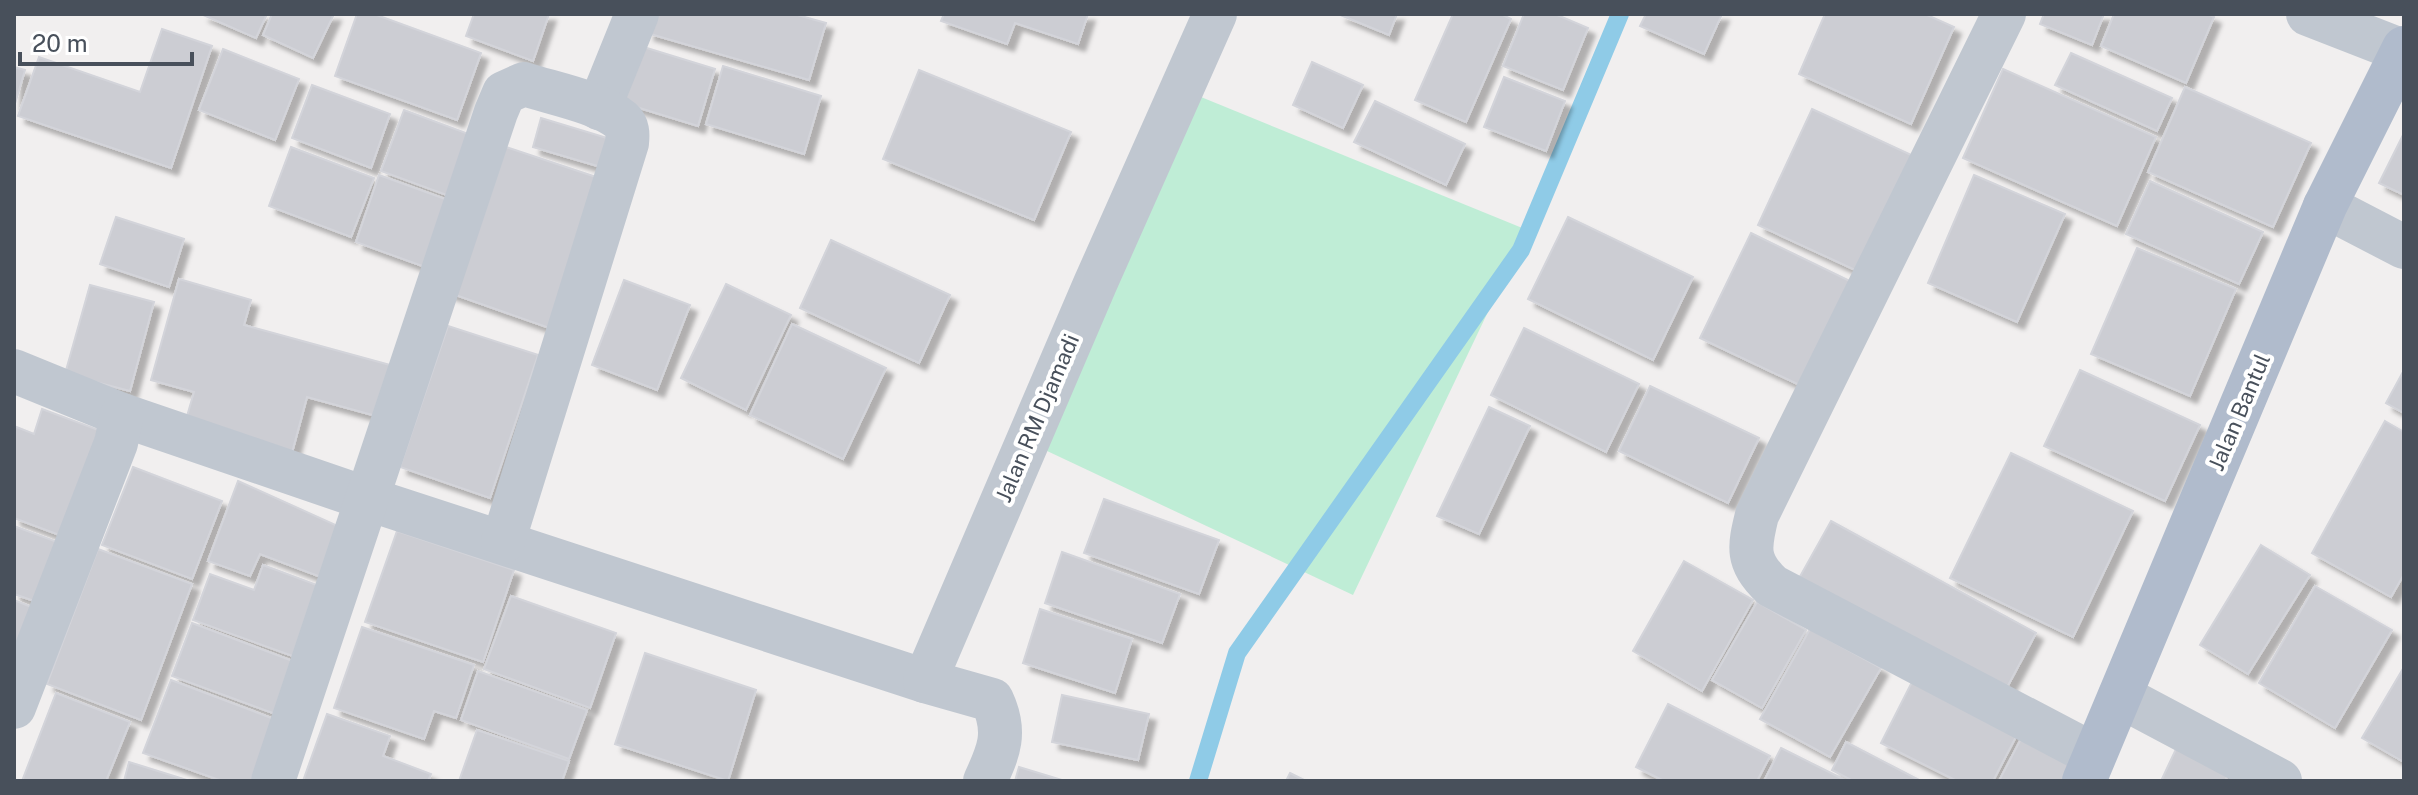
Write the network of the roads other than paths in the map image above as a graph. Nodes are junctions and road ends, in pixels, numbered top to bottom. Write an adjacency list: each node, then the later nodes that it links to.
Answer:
1 (637, 14): 6 (street)
2 (1215, 14): 13 (street, Jalan RM Djamadi)
3 (2004, 14): 16 (street)
4 (2308, 14): 5 (street)
5 (2403, 49): 7 (main road, Jalan Bantul)
6 (599, 108): 11 (street); 12 (street)
7 (2325, 206): 8 (street); 14 (main road, Jalan Bantul)
8 (2404, 247)
9 (14, 371): 10 (street)
10 (122, 415): 11 (street); 15 (street)
11 (365, 498): 12 (street); 17 (street)
12 (503, 542): 13 (street)
13 (925, 681): 18 (street)
14 (2120, 696): 16 (main road, Jalan Bantul); 19 (street)
15 (14, 707)
16 (2089, 768)
17 (273, 781)
18 (985, 781)
19 (2280, 781)

